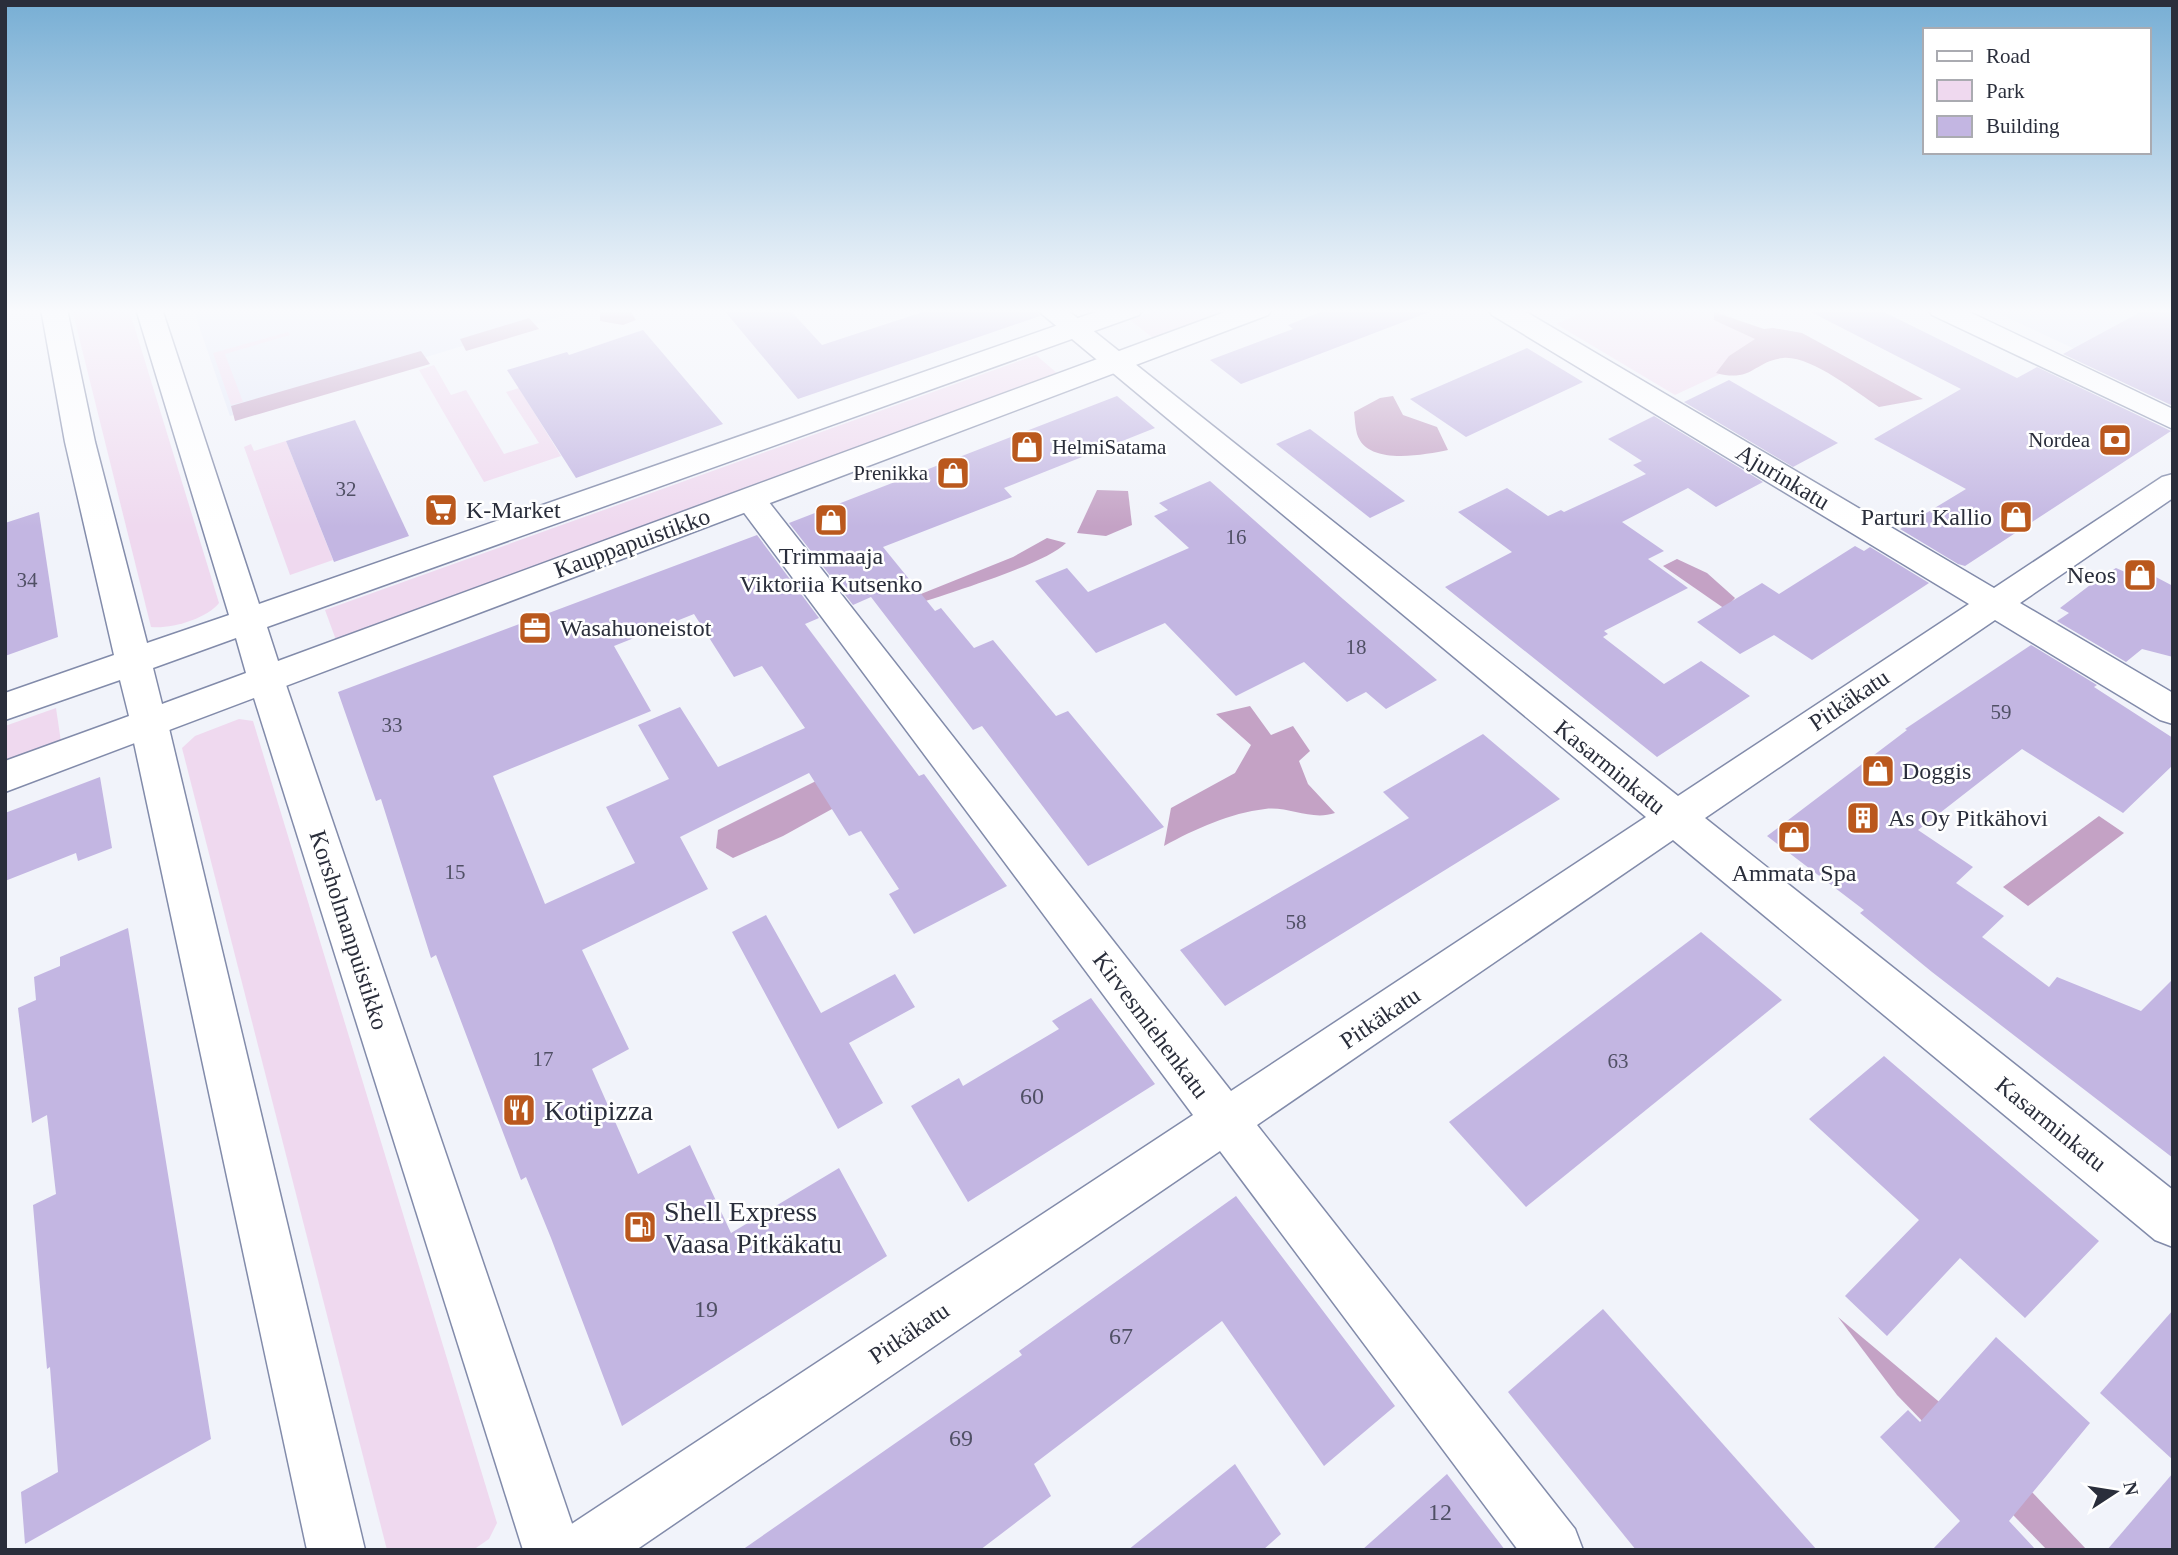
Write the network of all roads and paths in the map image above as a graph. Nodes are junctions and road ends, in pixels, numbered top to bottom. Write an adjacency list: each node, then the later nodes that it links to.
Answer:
1 (68, 382): 13 (main road)
2 (172, 382): 12 (main road, Korsholmanpuistikko)
3 (926, 382): 12 (main road)
4 (1065, 382): 10 (main road, Kauppapuistikko)
5 (1138, 382): 19 (main road, Kasarminkatu)
6 (1623, 382): 11 (main road, Ajurinkatu)
7 (2094, 382): 8 (main road)
8 (2173, 419)
9 (2173, 484): 11 (main road, Pitkäkatu)
10 (750, 499): 14 (main road, Kauppapuistikko); 20 (main road, Kirvesmiehenkatu)
11 (1993, 602): 16 (main road, Ajurinkatu); 19 (main road, Pitkäkatu)
12 (247, 623): 13 (main road); 14 (main road, Korsholmanpuistikko)
13 (135, 662): 15 (main road); 17 (main road)
14 (266, 679): 17 (main road, Kauppapuistikko); 23 (main road, Korsholmanpuistikko)
15 (5, 707)
16 (2173, 710)
17 (149, 723): 18 (main road, Kauppapuistikko); 22 (main road)
18 (5, 777)
19 (1675, 819): 20 (main road, Pitkäkatu); 21 (main road, Kasarminkatu)
20 (1225, 1121): 24 (main road, Pitkäkatu); 25 (main road, Kirvesmiehenkatu)
21 (2173, 1222)
22 (336, 1550)
23 (552, 1550)
24 (585, 1550)
25 (1554, 1550)

